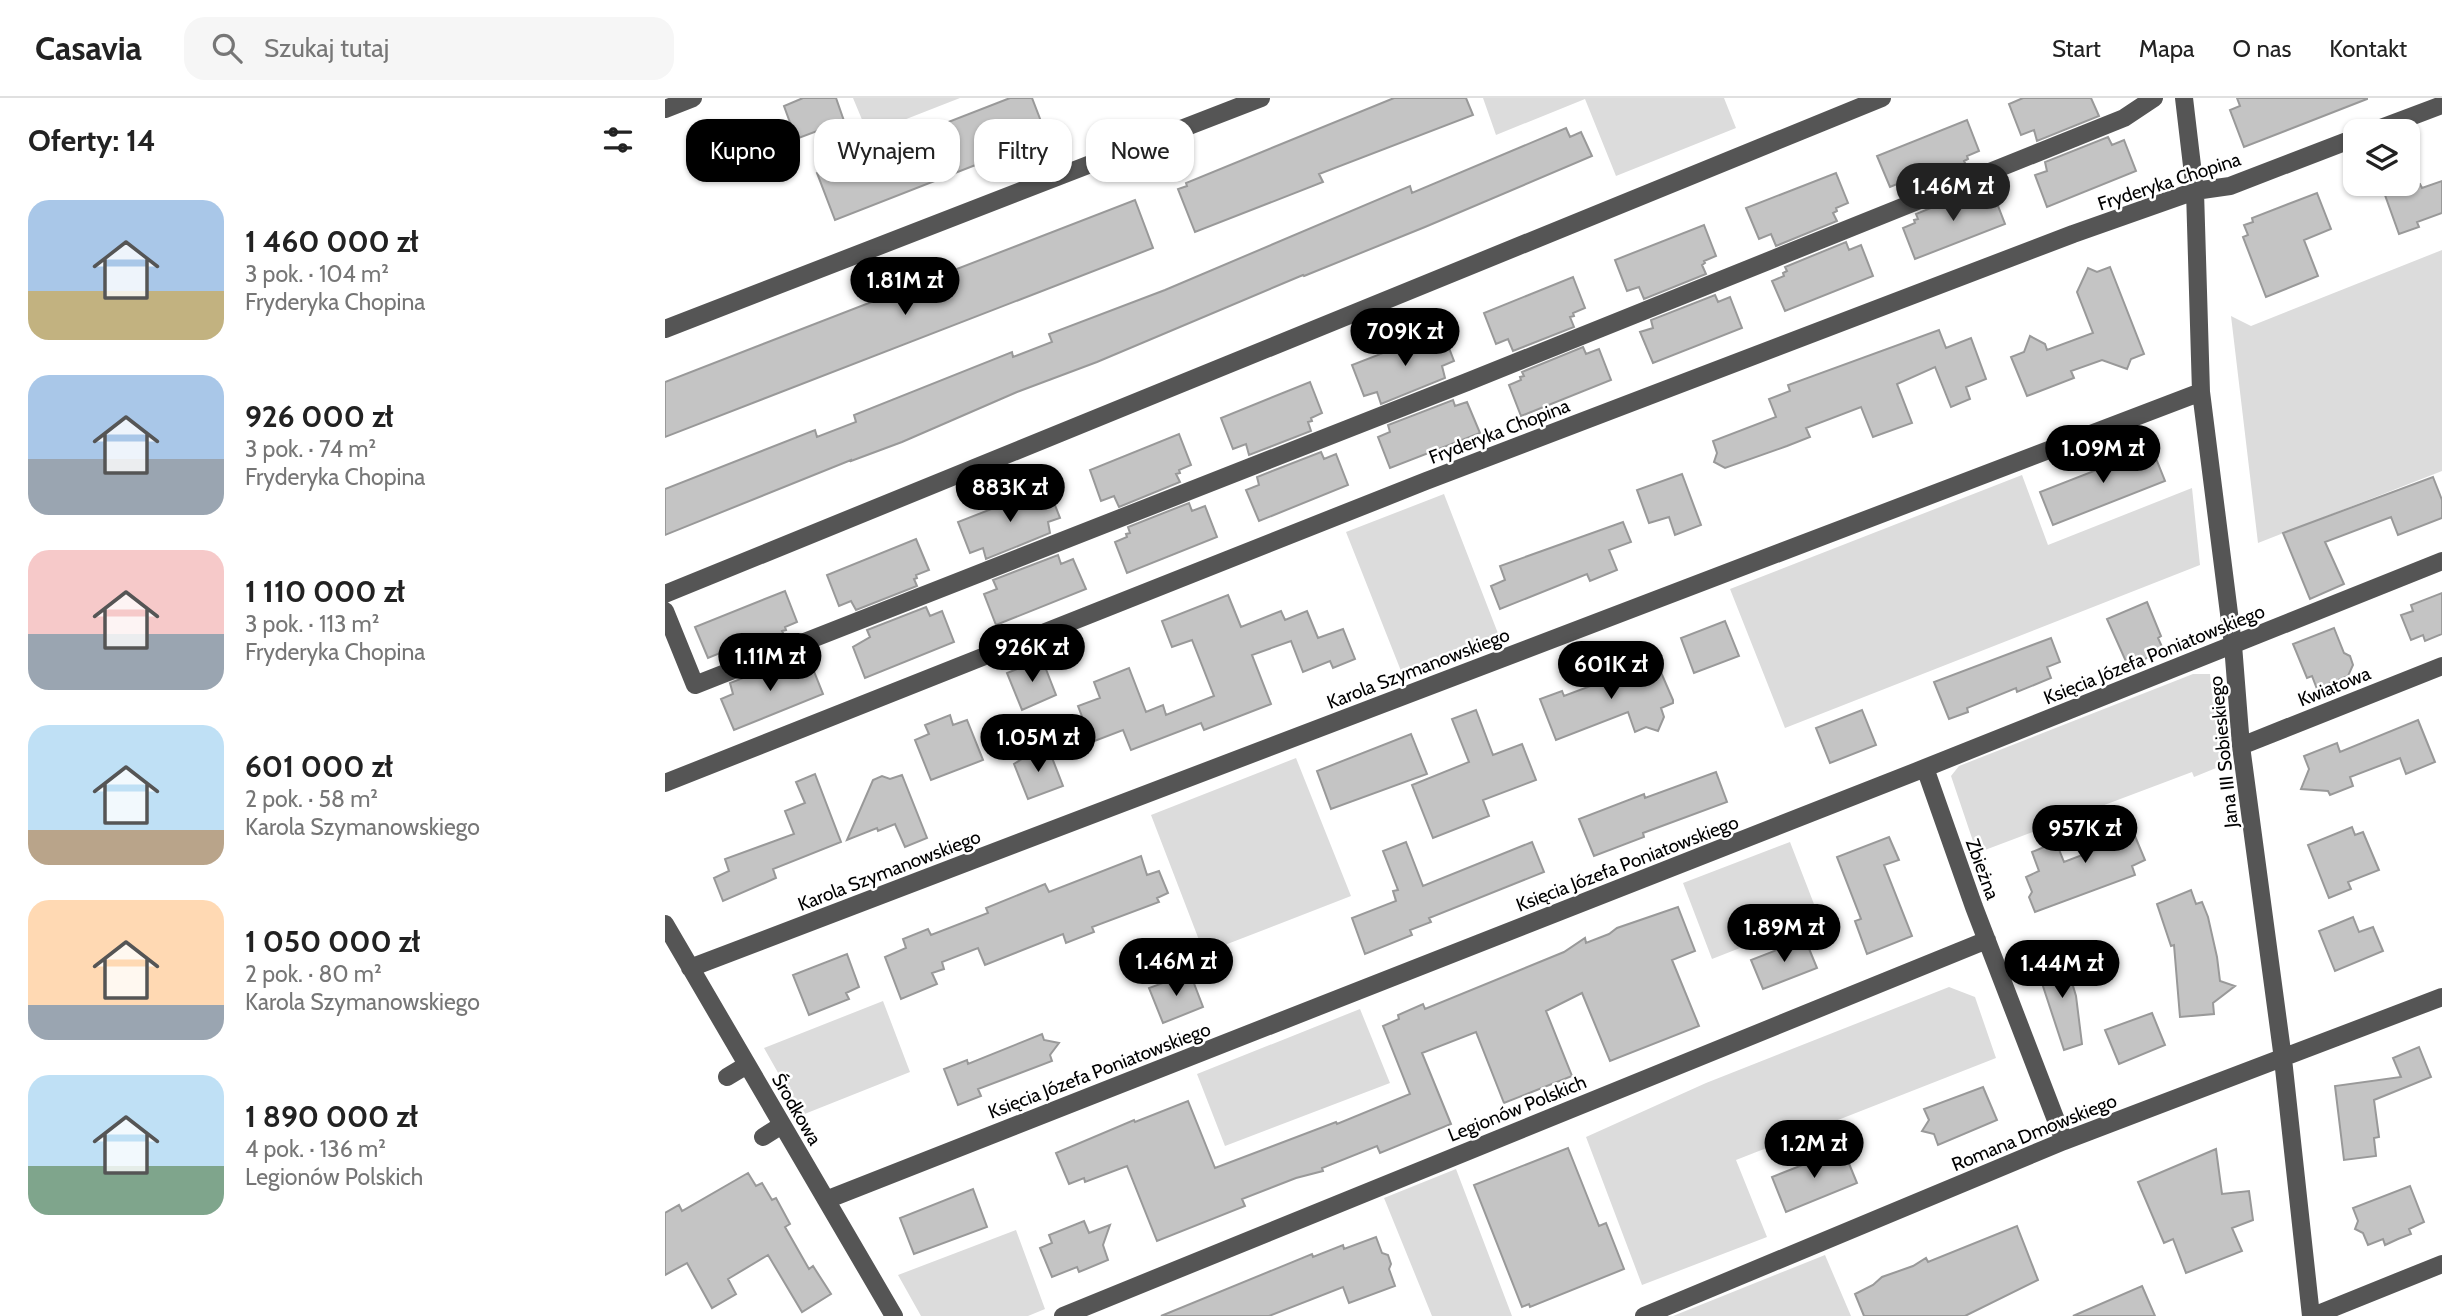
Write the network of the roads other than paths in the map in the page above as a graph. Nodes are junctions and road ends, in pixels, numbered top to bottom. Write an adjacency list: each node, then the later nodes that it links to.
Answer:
1 (693, 98): 7 (street)
2 (1261, 98): 11 (street)
3 (1882, 98): 14 (street)
4 (2154, 98): 15 (street)
5 (2184, 98): 10 (street, Jana III Sobieskiego)
6 (2442, 105): 8 (street)
7 (665, 108)
8 (2404, 119)
9 (2343, 143): 10 (street, Fryderyka Chopina)
10 (2195, 191): 12 (street, Jana III Sobieskiego); 20 (street, Fryderyka Chopina)
11 (665, 329)
12 (2201, 392): 16 (street, Jana III Sobieskiego); 23 (street, Karola Szymanowskiego)
13 (2442, 561): 16 (street, Księcia Józefa Poniatowskiego)
14 (665, 594)
15 (665, 611)
16 (2233, 645): 18 (street, Jana III Sobieskiego); 19 (street, Księcia Józefa Poniatowskiego)
17 (2442, 666): 18 (street, Kwiatowa)
18 (2241, 746): 25 (street, Jana III Sobieskiego)
19 (1925, 768): 22 (street, Zbieżna); 31 (street, Księcia Józefa Poniatowskiego)
20 (665, 783)
21 (665, 924): 23 (street, Środkowa)
22 (1987, 940): 30 (street, Zbieżna); 34 (street, Legionów Polskich)
23 (690, 968): 26 (street, Środkowa)
24 (2442, 997): 25 (street, Romana Dmowskiego)
25 (2283, 1059): 30 (street, Romana Dmowskiego); 36 (street, Jana III Sobieskiego)
26 (747, 1065): 27 (street); 28 (street, Środkowa)
27 (727, 1077)
28 (782, 1125): 29 (street); 31 (street, Środkowa)
29 (762, 1137)
30 (2064, 1141): 35 (street, Romana Dmowskiego)
31 (826, 1200): 33 (street, Środkowa)
32 (2442, 1264): 36 (street)
33 (894, 1316)
34 (1063, 1316)
35 (1644, 1316)
36 (2312, 1316)

